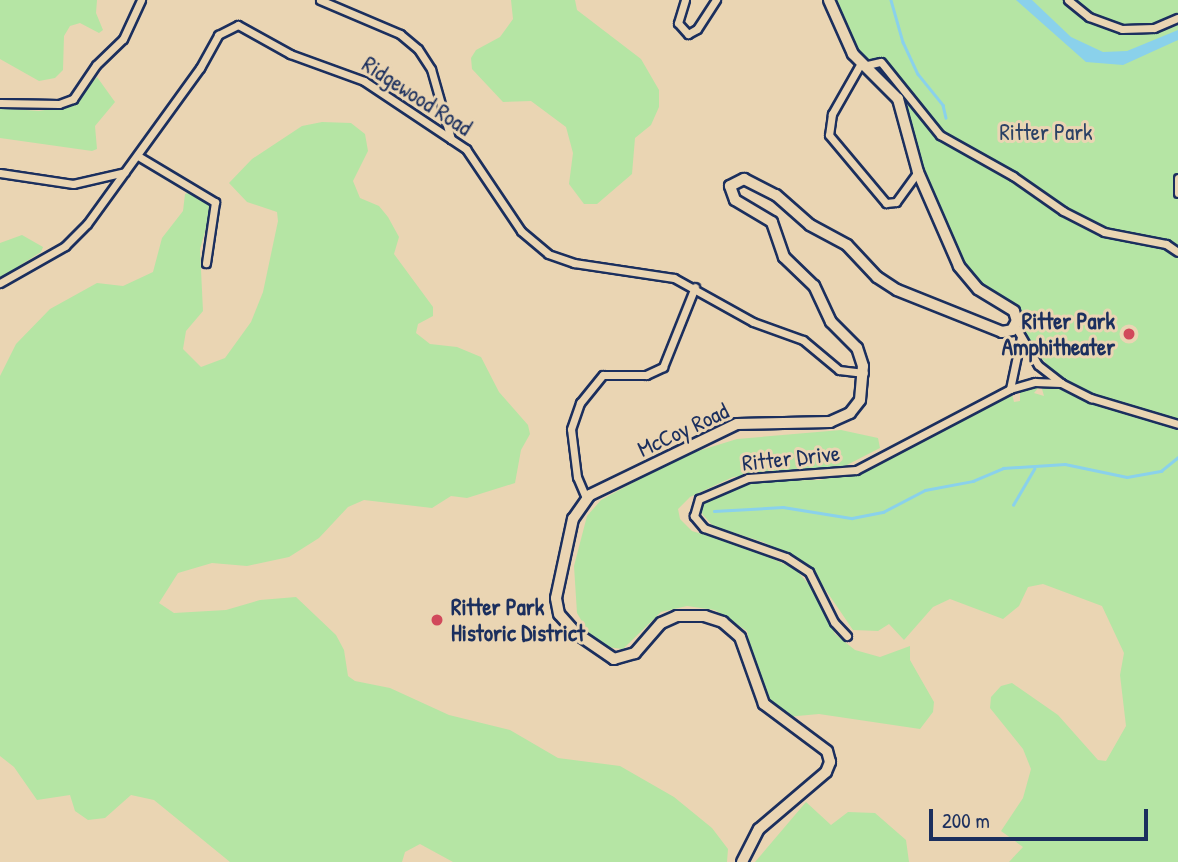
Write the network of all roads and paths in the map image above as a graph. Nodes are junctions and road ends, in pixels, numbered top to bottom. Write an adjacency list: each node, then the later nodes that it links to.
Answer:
1 (141, 0): 9 (street)
2 (320, 0): 10 (street)
3 (685, 0): 4 (street)
4 (716, 0)
5 (829, 0): 8 (street)
6 (1068, 0): 7 (street)
7 (1178, 18)
8 (862, 64): 13 (street); 13 (street); 17 (street)
9 (0, 103)
10 (451, 139): 11 (street, Ridgewood Road); 20 (street, Ridgewood Road)
11 (138, 156): 12 (street, Ridgewood Road); 18 (street)
12 (125, 172): 14 (street); 19 (street, Ridgewood Road)
13 (918, 172): 21 (street)
14 (0, 173)
15 (1178, 178): 16 (street)
16 (1178, 192)
17 (1178, 252)
18 (206, 263)
19 (0, 283)
20 (695, 287): 23 (street, Ridgewood Road); 27 (street)
21 (1015, 326): 22 (street); 23 (street)
22 (1021, 337): 24 (street); 25 (street)
23 (864, 373): 27 (street, McCoy Road)
24 (1061, 383): 25 (street, Ritter Drive); 26 (street)
25 (1010, 389): 28 (street, Ritter Drive)
26 (1178, 424)
27 (586, 498): 29 (street)
28 (847, 636)
29 (742, 862)

